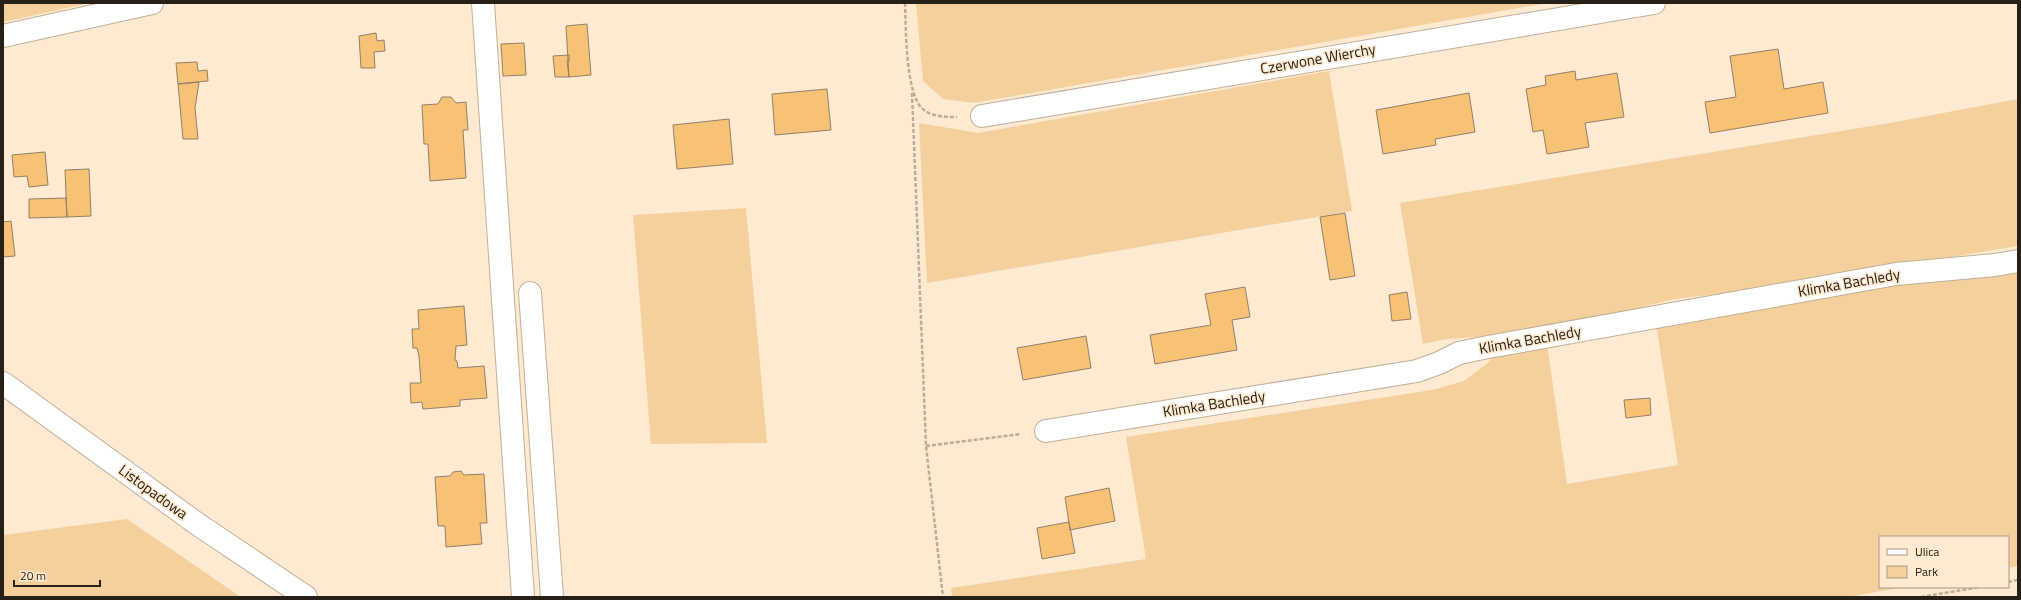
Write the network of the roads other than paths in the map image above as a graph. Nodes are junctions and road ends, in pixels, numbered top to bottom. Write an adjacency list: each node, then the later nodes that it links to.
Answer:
1 (152, 3): 4 (street)
2 (483, 3): 11 (street)
3 (1654, 3): 5 (street, Czerwone Wierchy)
4 (3, 36)
5 (982, 116)
6 (2018, 261): 9 (street, Klimka Bachledy)
7 (530, 293): 12 (street)
8 (3, 383): 10 (street, Listopadowa)
9 (1046, 431)
10 (306, 597)
11 (523, 597)
12 (552, 597)

